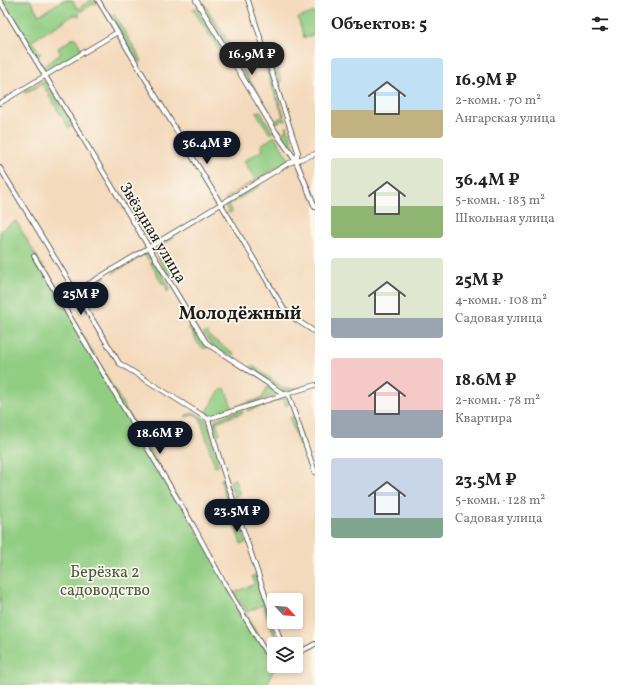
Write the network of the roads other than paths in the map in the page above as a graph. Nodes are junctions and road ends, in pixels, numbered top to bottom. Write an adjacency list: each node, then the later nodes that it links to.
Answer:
1 (98, 0): 5 (street)
2 (196, 0): 9 (street)
3 (248, 0): 9 (street)
4 (0, 1): 6 (street, Звёздная улица)
5 (116, 32): 6 (street); 11 (street)
6 (45, 77): 7 (street); 13 (street, Звёздная улица)
7 (0, 103)
8 (315, 154): 9 (street)
9 (296, 160): 11 (street); 12 (street)
10 (0, 168): 15 (street)
11 (222, 204): 13 (street); 16 (street)
12 (315, 207)
13 (150, 248): 15 (street); 18 (street, Звёздная улица)
14 (34, 256): 24 (street)
15 (75, 292): 19 (street)
16 (315, 332)
17 (315, 385): 18 (street)
18 (288, 394): 19 (street); 20 (street)
19 (208, 419): 21 (street)
20 (315, 472)
21 (279, 637)
22 (315, 644): 23 (street)
23 (303, 650)
24 (267, 654)

